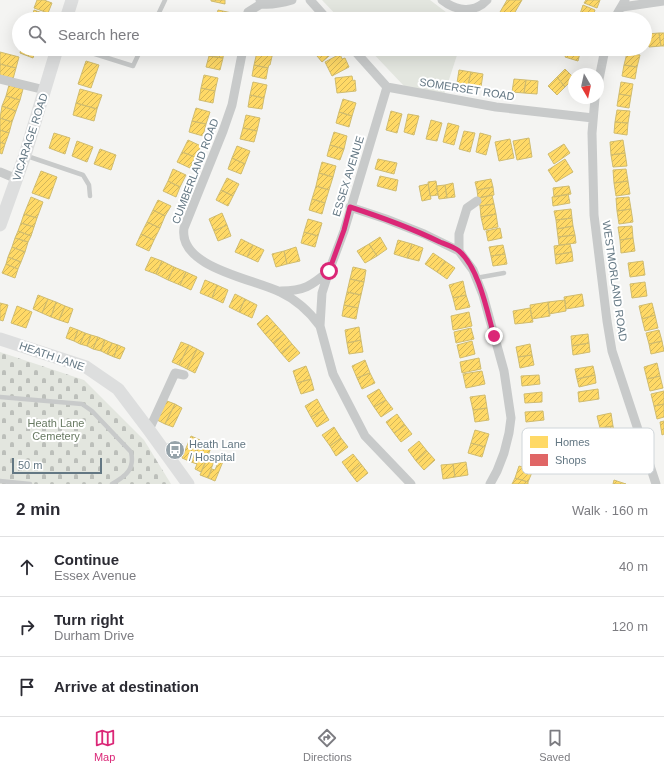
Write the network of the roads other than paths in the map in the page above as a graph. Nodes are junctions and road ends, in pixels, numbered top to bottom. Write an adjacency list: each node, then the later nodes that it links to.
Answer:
1 (72, 0): 10 (street)
2 (165, 0): 11 (lane)
3 (292, 0): 8 (street)
4 (310, 0): 13 (street)
5 (442, 0): 6 (street)
6 (487, 0)
7 (664, 1): 9 (street)
8 (261, 2): 12 (street)
9 (624, 4): 14 (street)
10 (68, 12)
11 (159, 12)
12 (248, 12)
13 (321, 12)
14 (617, 12)
15 (55, 56): 24 (street, VICARAGE ROAD)
16 (101, 56): 17 (lane)
17 (138, 56)
18 (241, 56): 38 (street, CUMBERLAND ROAD)
19 (360, 56): 23 (street)
20 (604, 56): 21 (street)
21 (601, 68)
22 (0, 78): 24 (street)
23 (387, 87): 26 (street, SOMERSET ROAD); 32 (street, ESSEX AVENUE)
24 (45, 90): 27 (street, VICARAGE ROAD)
25 (594, 104): 26 (street, WESTMORLAND ROAD)
26 (593, 118): 43 (street, WESTMORLAND ROAD)
27 (25, 155): 29 (street, VICARAGE ROAD); 30 (lane)
28 (0, 172): 29 (street)
29 (17, 178): 33 (street, VICARAGE ROAD)
30 (90, 196)
31 (477, 201): 34 (street)
32 (350, 207): 34 (street); 35 (street, ESSEX AVENUE)
33 (0, 225)
34 (459, 251): 37 (street)
35 (329, 271): 38 (street, CUMBERLAND ROAD); 39 (street, ESSEX AVENUE)
36 (504, 273): 37 (lane)
37 (476, 278): 51 (street)
38 (280, 292): 39 (street, CUMBERLAND ROAD)
39 (320, 326): 50 (street, ESSEX AVENUE)
40 (0, 339): 44 (street, HEATH LANE)
41 (184, 375): 44 (street)
42 (0, 397): 48 (lane)
43 (638, 428)
44 (149, 430): 49 (street, HEATH LANE)
45 (653, 474): 52 (street, WESTMORLAND ROAD)
46 (0, 481): 47 (lane)
47 (30, 484)
48 (112, 484)
49 (188, 484)
50 (411, 484)
51 (490, 484)
52 (656, 484)

